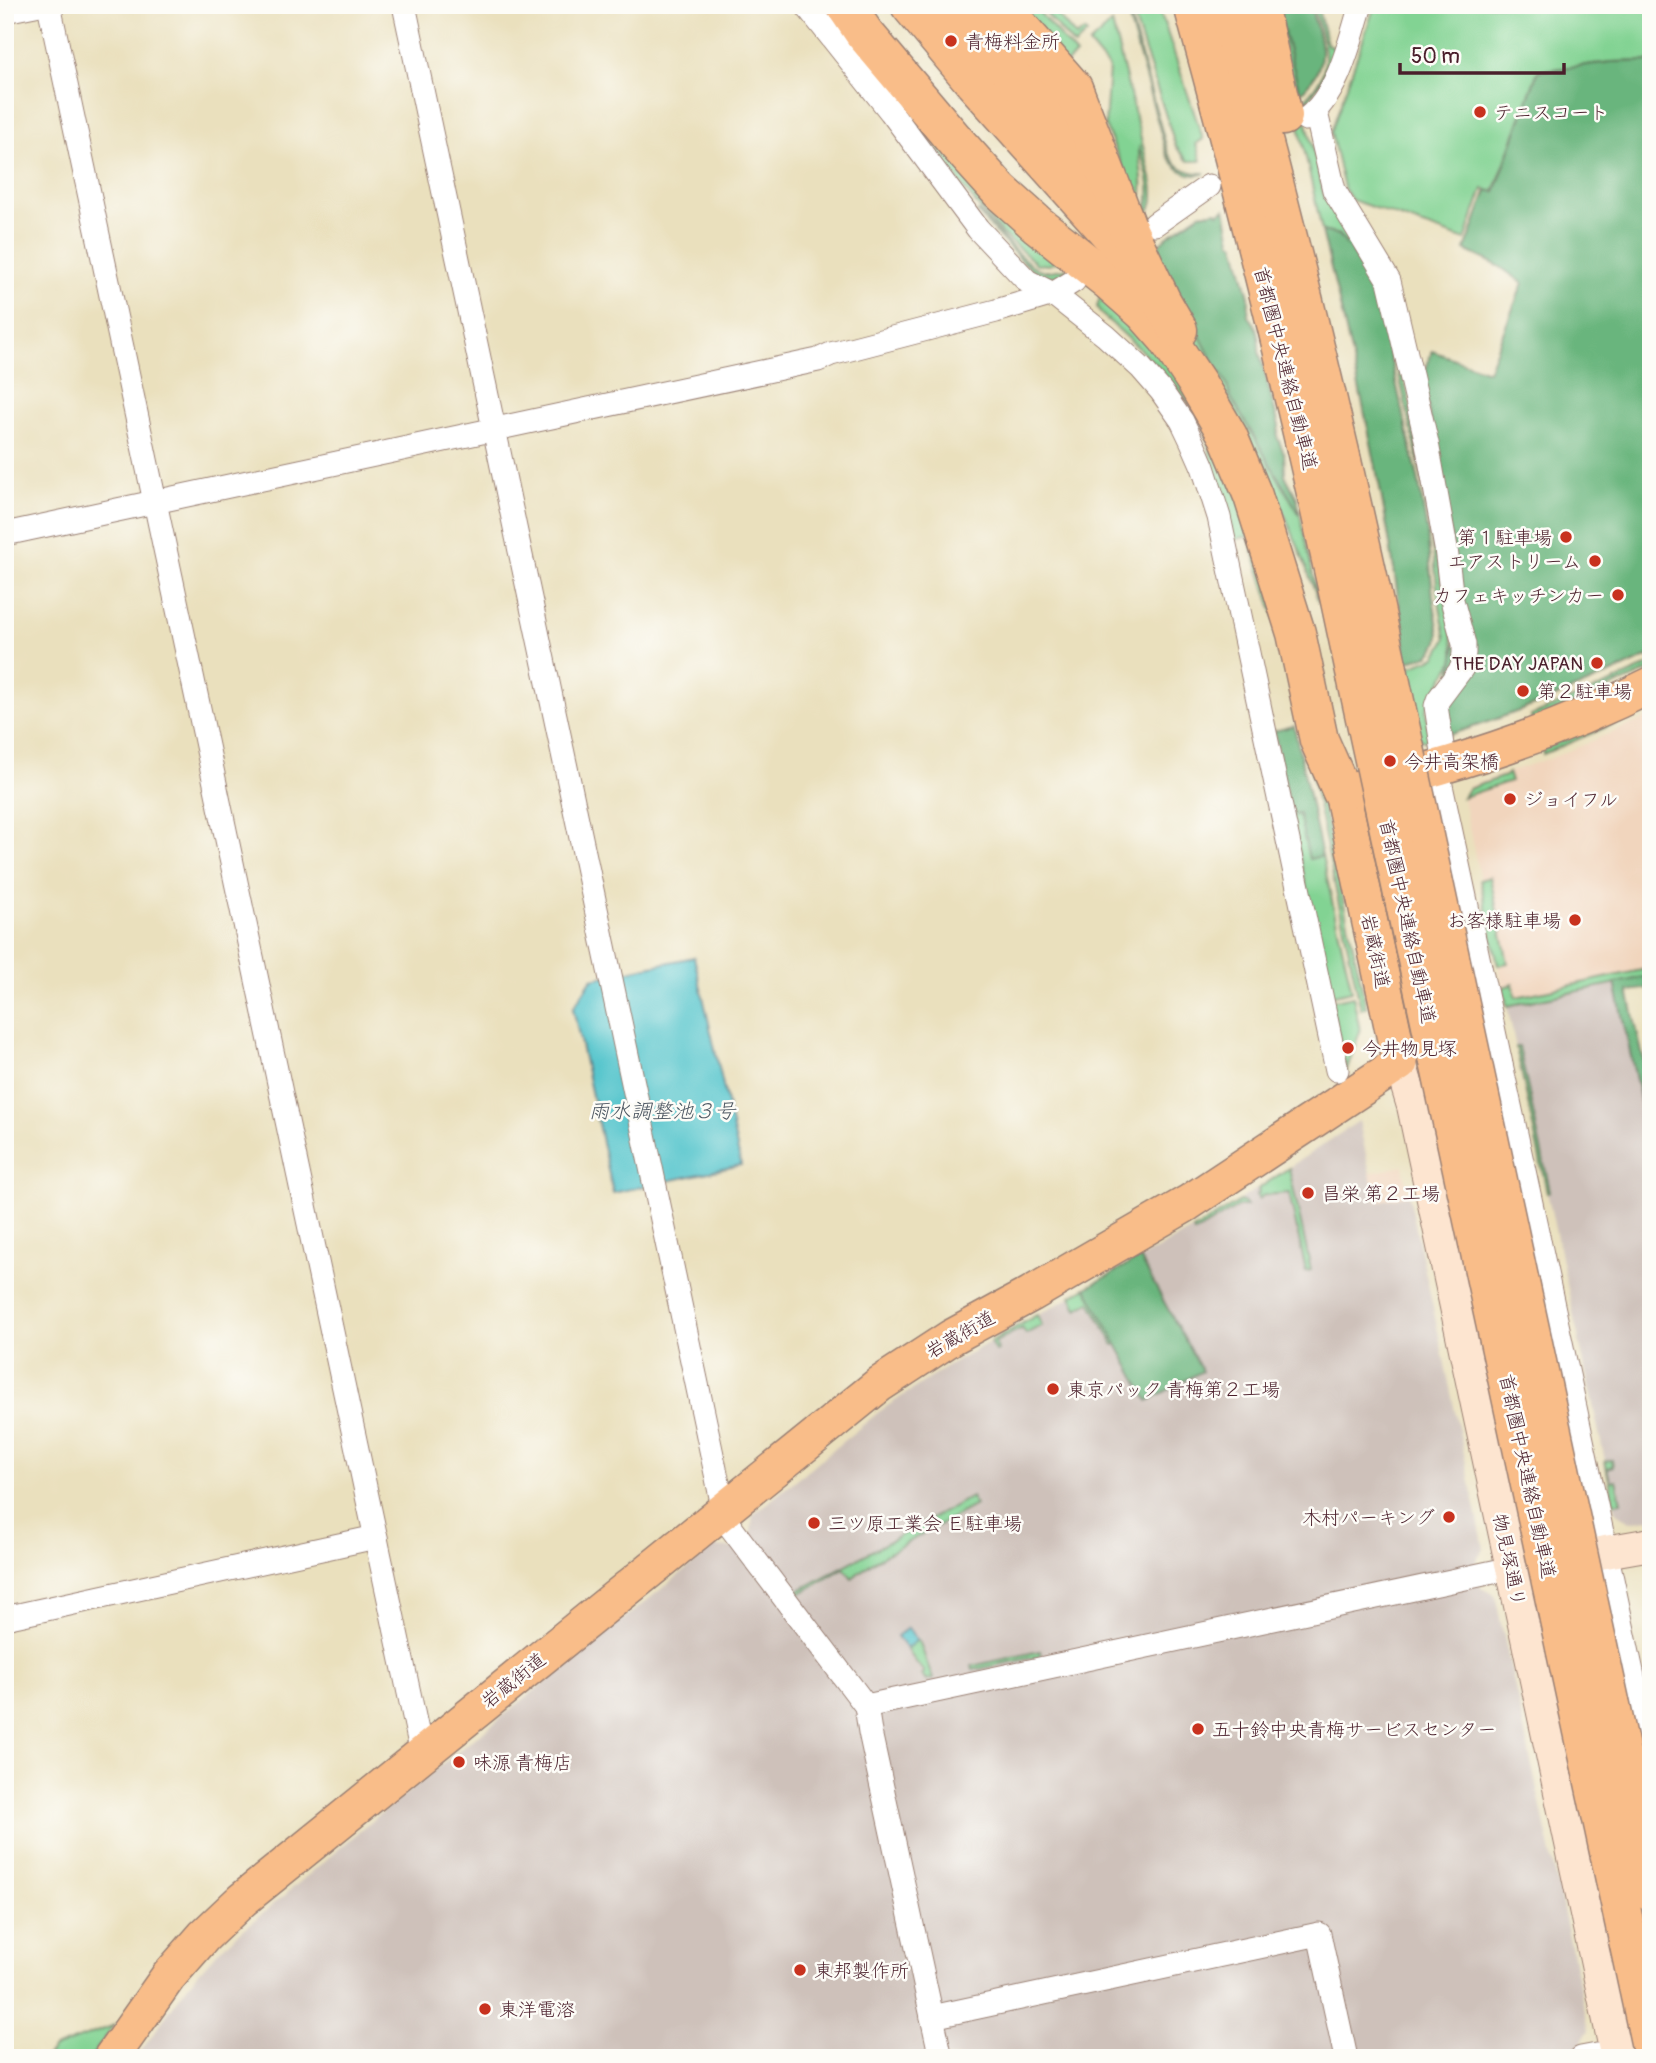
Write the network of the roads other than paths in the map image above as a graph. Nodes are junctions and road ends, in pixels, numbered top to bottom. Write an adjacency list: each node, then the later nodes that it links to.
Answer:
1 (35, 5): 18 (street)
2 (49, 5): 28 (street)
3 (404, 5): 27 (street)
4 (806, 5): 25 (street)
5 (845, 5): 24 (highway)
6 (865, 5): 24 (highway)
7 (887, 5): 24 (highway)
8 (910, 5): 26 (highway)
9 (932, 5): 22 (highway)
10 (954, 5): 21 (highway)
11 (977, 5): 19 (highway)
12 (1000, 5): 19 (highway)
13 (1175, 5): 23 (highway)
14 (1193, 5): 23 (highway, 首都圏中央連絡自動車道)
15 (1227, 5): 30 (highway, 首都圏中央連絡自動車道)
16 (1258, 5): 30 (highway)
17 (1361, 5): 32 (street)
18 (5, 11)
19 (1095, 145): 21 (highway)
20 (1209, 186): 22 (street)
21 (1115, 194): 22 (highway)
22 (1142, 228): 26 (highway)
23 (1262, 266): 30 (highway, 首都圏中央連絡自動車道)
24 (1091, 281): 25 (street); 33 (highway)
25 (1054, 294): 27 (street); 35 (street)
26 (1162, 302): 33 (highway)
27 (495, 430): 28 (street); 36 (street)
28 (155, 502): 29 (street); 37 (street)
29 (5, 534)
30 (1376, 664): 45 (highway, 首都圏中央連絡自動車道, bridge); 47 (highway, 首都圏中央連絡自動車道, bridge)
31 (1651, 685): 32 (main road)
32 (1441, 766): 33 (main road); 39 (street)
33 (1342, 792): 34 (main road, 岩蔵街道)
34 (1399, 1063): 36 (main road, 岩蔵街道); 40 (street, 物見塚通り)
35 (1337, 1070)
36 (720, 1513): 42 (street); 43 (main road, 岩蔵街道)
37 (376, 1537): 41 (street); 43 (street)
38 (1651, 1544): 39 (street)
39 (1605, 1552): 40 (street); 44 (street)
40 (1512, 1569): 42 (street); 47 (street, 物見塚通り)
41 (5, 1618)
42 (866, 1706): 46 (street)
43 (422, 1754): 48 (main road, 岩蔵街道)
44 (1651, 1760)
45 (1651, 1892)
46 (932, 2017): 49 (street); 50 (street)
47 (1634, 2050): 51 (street)
48 (111, 2058)
49 (941, 2058)
50 (1346, 2058)
51 (1581, 2058)

